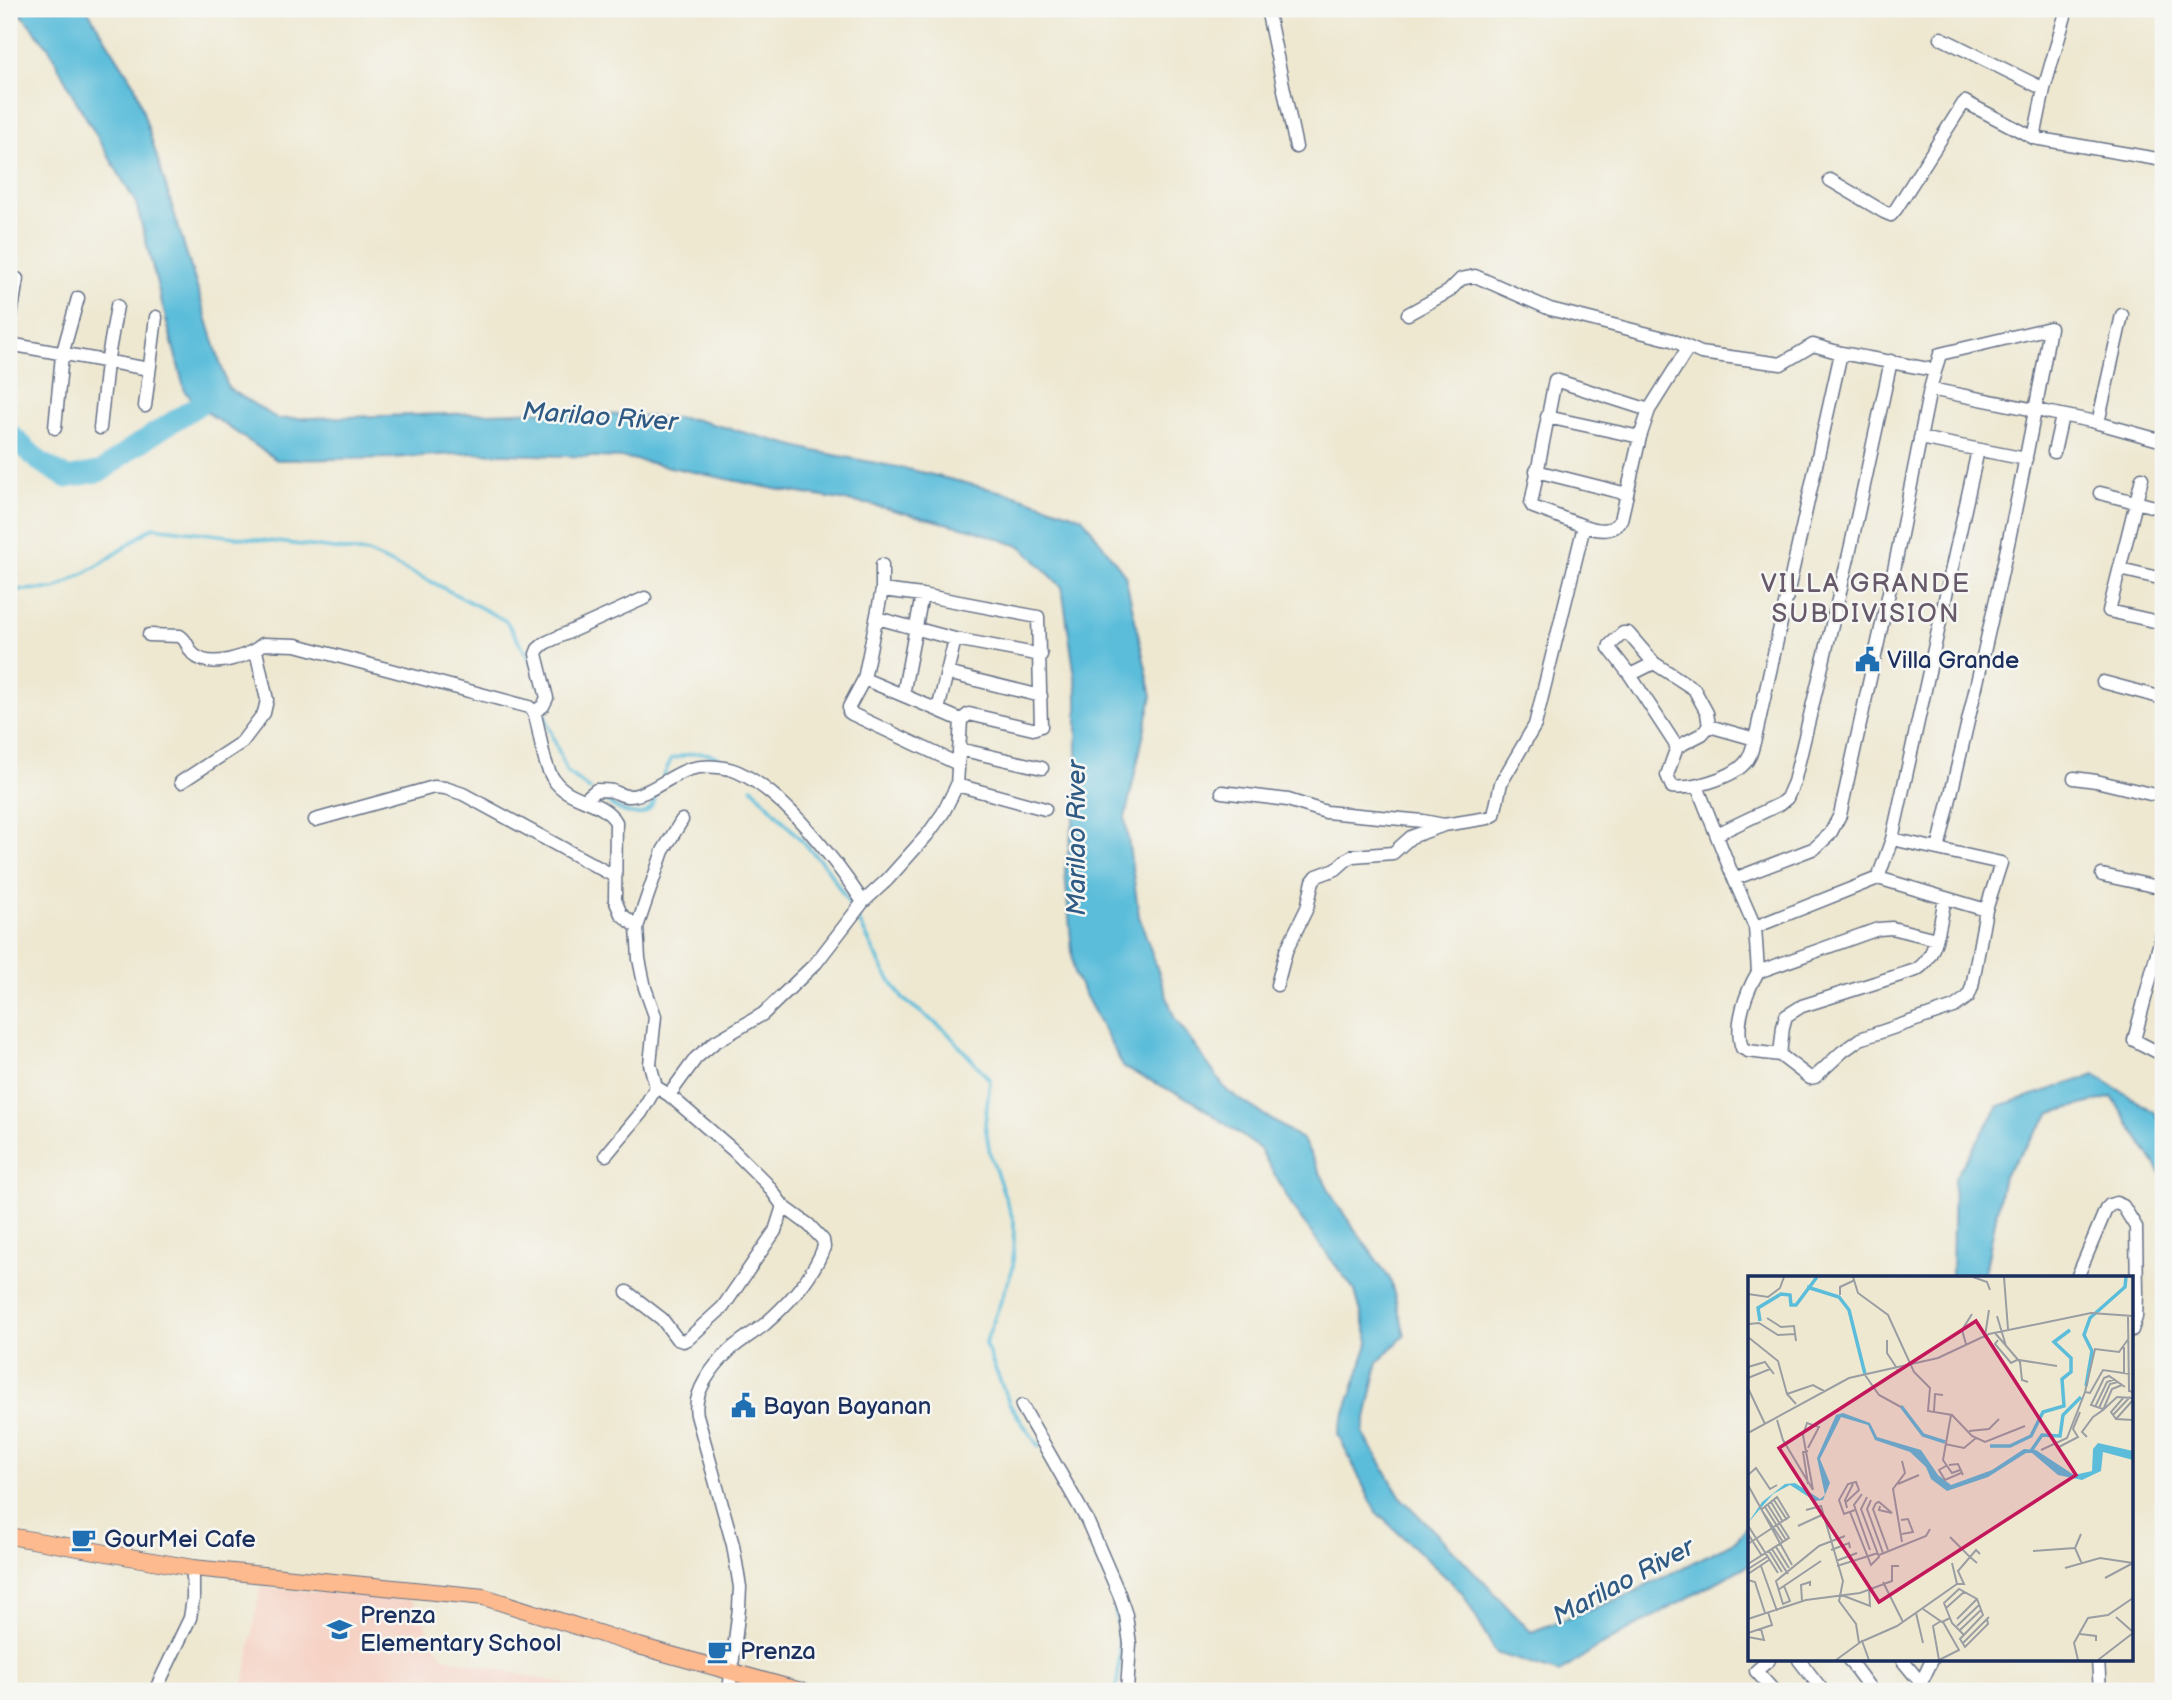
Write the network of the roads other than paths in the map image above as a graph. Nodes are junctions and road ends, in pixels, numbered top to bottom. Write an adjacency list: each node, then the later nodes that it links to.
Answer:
1 (1267, 9): 6 (street)
2 (2067, 9): 4 (street)
3 (1941, 38): 4 (street)
4 (2044, 89): 5 (street)
5 (2034, 138): 7 (street); 8 (street)
6 (1296, 147)
7 (2163, 160)
8 (1830, 180)
9 (17, 279): 11 (street)
10 (78, 298): 20 (street)
11 (11, 304): 16 (street)
12 (117, 306): 22 (street)
13 (1408, 314): 18 (street)
14 (2122, 316): 31 (street)
15 (156, 317): 23 (street)
16 (9, 328)
17 (9, 344): 20 (street)
18 (1688, 348): 19 (street); 27 (street)
19 (1841, 353): 21 (street); 72 (street)
20 (62, 355): 22 (street); 32 (street)
21 (1891, 361): 24 (street); 88 (street)
22 (107, 363): 23 (street); 33 (street)
23 (149, 369): 26 (street)
24 (1934, 370): 25 (street); 28 (street)
25 (1930, 389): 28 (street); 35 (street)
26 (145, 406)
27 (1649, 410): 30 (street); 34 (street)
28 (2036, 410): 29 (street); 39 (street)
29 (2062, 416): 31 (street); 38 (street)
30 (1547, 417): 34 (street); 40 (street)
31 (2098, 423): 36 (street)
32 (55, 428)
33 (100, 428)
34 (1640, 437): 43 (street)
35 (1920, 438): 37 (street); 94 (street)
36 (2163, 441)
37 (1978, 450): 39 (street); 89 (street)
38 (2054, 452)
39 (2026, 458): 90 (street)
40 (1536, 471): 43 (street); 46 (street)
41 (2142, 478): 44 (street)
42 (2100, 493): 44 (street)
43 (1627, 494): 46 (street)
44 (2134, 503): 45 (street); 48 (street)
45 (2163, 509)
46 (1584, 526): 87 (street)
47 (882, 565): 50 (street)
48 (2120, 569): 49 (street); 54 (street)
49 (2163, 579)
50 (882, 590): 51 (street); 53 (street)
51 (922, 595): 55 (street); 59 (street)
52 (645, 598): 69 (street)
53 (877, 618): 55 (street); 63 (street)
54 (2163, 623)
55 (915, 628): 57 (street); 65 (street)
56 (149, 635): 58 (street)
57 (955, 639): 59 (street); 61 (street)
58 (256, 651): 69 (street); 78 (street)
59 (1041, 655): 66 (street)
60 (1654, 663): 62 (street); 62 (street); 71 (street)
61 (947, 673): 66 (street); 68 (street)
62 (1630, 675): 73 (street)
63 (864, 679): 65 (street); 75 (street)
64 (2103, 682): 67 (street)
65 (903, 695): 68 (street)
66 (1041, 696): 70 (street)
67 (2163, 698)
68 (938, 710): 70 (street)
69 (534, 712): 83 (street)
70 (961, 720): 74 (street)
71 (1709, 726): 72 (street); 73 (street)
72 (1755, 739): 80 (street)
73 (1677, 747): 80 (street)
74 (959, 749): 75 (street); 76 (street)
75 (958, 764): 79 (street)
76 (1042, 768)
77 (2074, 778): 82 (street)
78 (181, 782)
79 (957, 785): 84 (street); 97 (street)
80 (1698, 786): 88 (street)
81 (1222, 792): 87 (street)
82 (2163, 797)
83 (584, 800): 92 (street); 97 (street)
84 (1045, 809)
85 (315, 820): 92 (street)
86 (682, 820): 99 (street)
87 (1444, 825): 105 (street)
88 (1717, 834): 94 (street)
89 (1892, 839): 90 (street); 93 (street)
90 (1938, 849): 98 (street)
91 (2102, 875): 95 (street)
92 (614, 876): 99 (street)
93 (1878, 878): 96 (street); 100 (street)
94 (1734, 879): 100 (street)
95 (2163, 888)
96 (1945, 898): 98 (street); 102 (street)
97 (858, 909): 109 (street)
98 (1986, 910): 106 (street)
99 (637, 927): 108 (street)
100 (1755, 927): 104 (street)
101 (2163, 930): 103 (street)
102 (1936, 939): 104 (street); 106 (street)
103 (2159, 960): 107 (street)
104 (1758, 972): 106 (street)
105 (1277, 985)
106 (1780, 1055)
107 (2163, 1055)
108 (656, 1087): 109 (street); 110 (street)
109 (669, 1095): 111 (street)
110 (606, 1155)
111 (783, 1206): 115 (street); 128 (street)
112 (2136, 1261): 113 (street); 114 (street); 116 (street)
113 (2078, 1276)
114 (2125, 1276)
115 (627, 1292)
116 (2134, 1324)
117 (1022, 1406): 134 (street)
118 (9, 1469): 119 (street)
119 (9, 1506)
120 (9, 1536): 121 (main road)
121 (193, 1569): 128 (main road); 131 (street)
122 (1767, 1662): 135 (street)
123 (1801, 1662): 136 (street)
124 (1850, 1662): 137 (street)
125 (1903, 1662): 130 (street)
126 (1931, 1662): 130 (street)
127 (2098, 1662): 138 (street)
128 (733, 1671): 129 (main road); 132 (street)
129 (768, 1686): 133 (main road)
130 (1918, 1687)
131 (155, 1691)
132 (729, 1691)
133 (801, 1691)
134 (1127, 1691)
135 (1773, 1691)
136 (1823, 1691)
137 (1872, 1691)
138 (2100, 1691)

